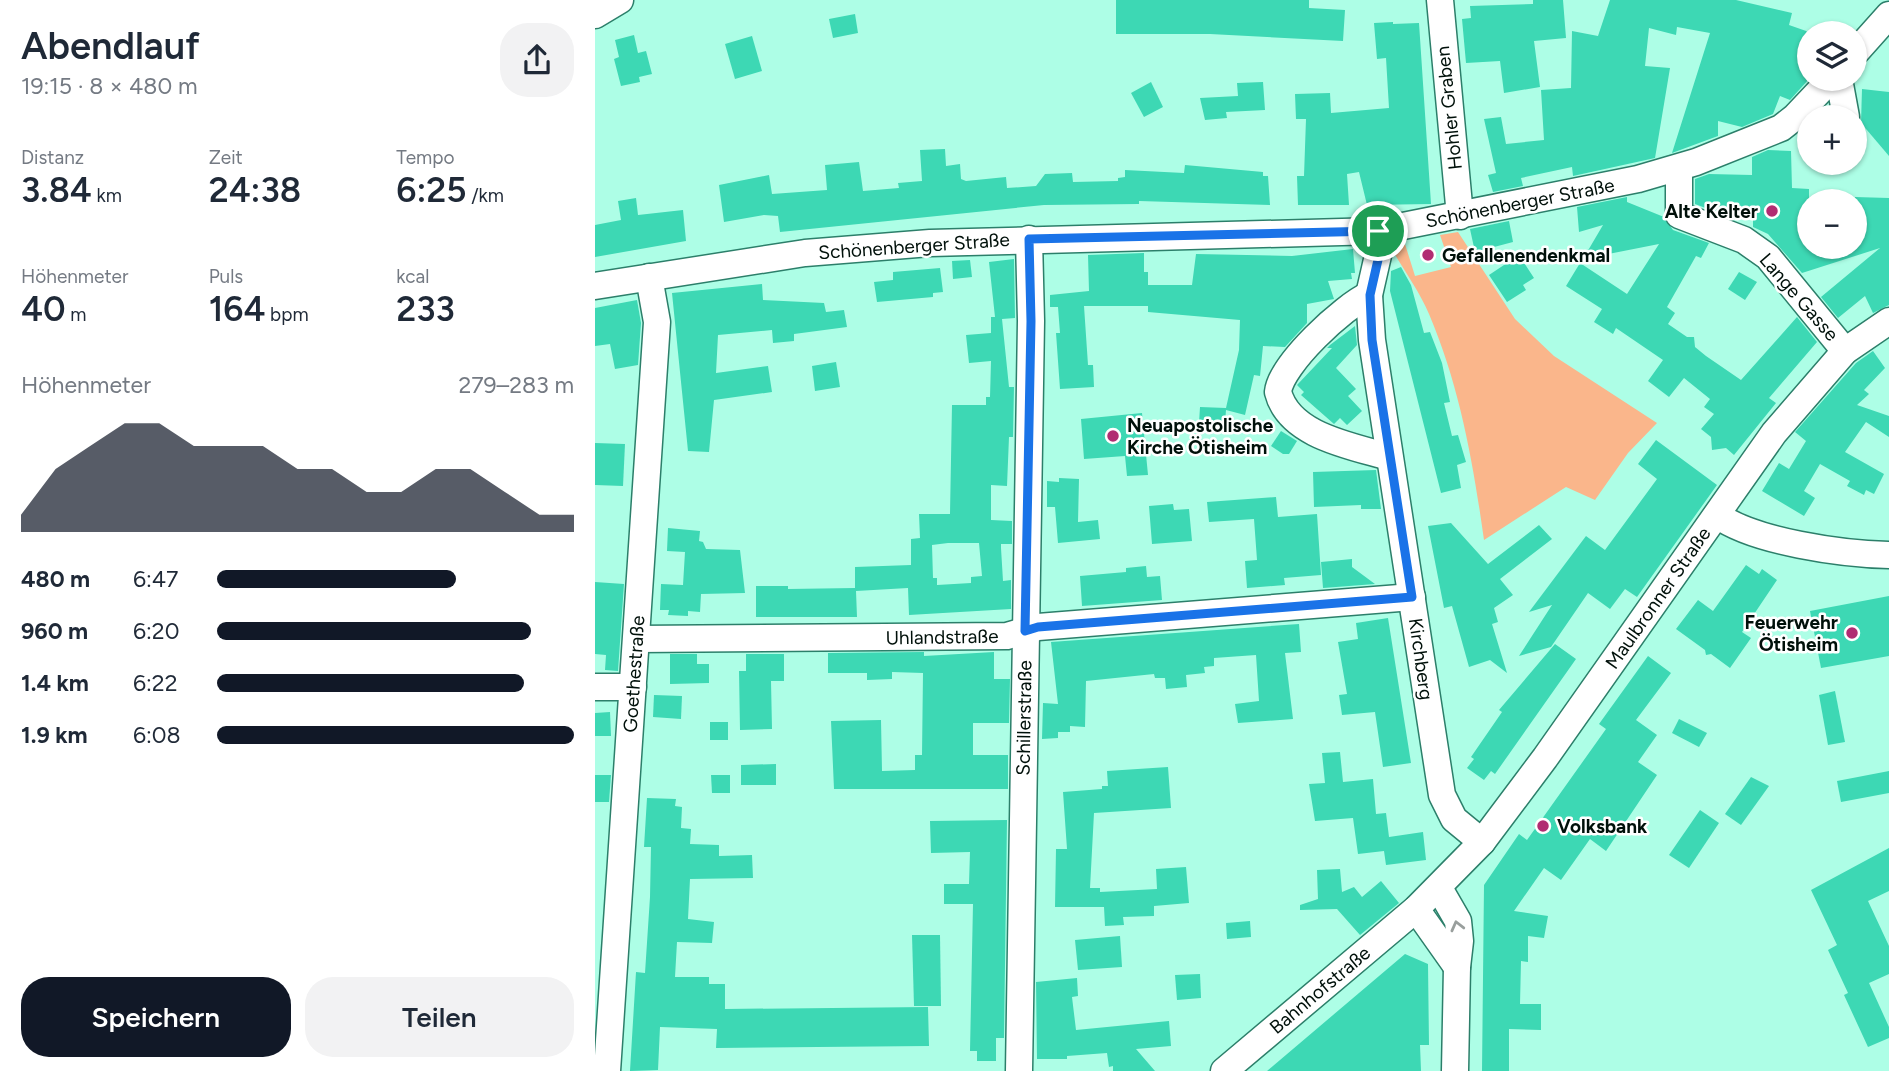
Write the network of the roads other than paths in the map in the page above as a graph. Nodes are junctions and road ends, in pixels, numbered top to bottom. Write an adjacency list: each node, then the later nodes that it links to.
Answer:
1 (620, 0): 3 (street)
2 (1440, 0): 8 (street, Hohler Graben)
3 (595, 15)
4 (1889, 15): 5 (street)
5 (1867, 40)
6 (1820, 91): 7 (street, Schönenberger Straße)
7 (1679, 167): 8 (street, Schönenberger Straße); 15 (street, Lange Gasse)
8 (1460, 216): 9 (street, Schönenberger Straße)
9 (1378, 231): 10 (street, Schönenberger Straße); 13 (street, Kirchberg)
10 (1029, 239): 11 (street, Schönenberger Straße); 20 (street, Schillerstraße)
11 (649, 277): 12 (street, Schönenberger Straße); 21 (street, Goethestraße)
12 (595, 286)
13 (1370, 295): 16 (street, Kirchberg); 16 (street)
14 (1889, 321): 15 (street, Maulbronner Straße)
15 (1845, 351): 17 (street, Maulbronner Straße)
16 (1389, 457): 19 (street, Kirchberg)
17 (1717, 515): 18 (street); 24 (street, Maulbronner Straße)
18 (1889, 555)
19 (1412, 597): 20 (street, Uhlandstraße); 24 (street, Kirchberg)
20 (1025, 631): 21 (street, Uhlandstraße); 29 (street, Schillerstraße)
21 (637, 639): 23 (street, Goethestraße)
22 (595, 687): 23 (street)
23 (633, 687): 28 (street, Goethestraße)
24 (1482, 842): 25 (street, Maulbronner Straße)
25 (1439, 888): 26 (street, Maulbronner Straße); 27 (street, one-way to 25)
26 (1416, 909): 27 (street); 30 (street, Bahnhofstraße)
27 (1457, 967): 31 (street)
28 (607, 1071)
29 (1019, 1071)
30 (1224, 1071)
31 (1455, 1071)

